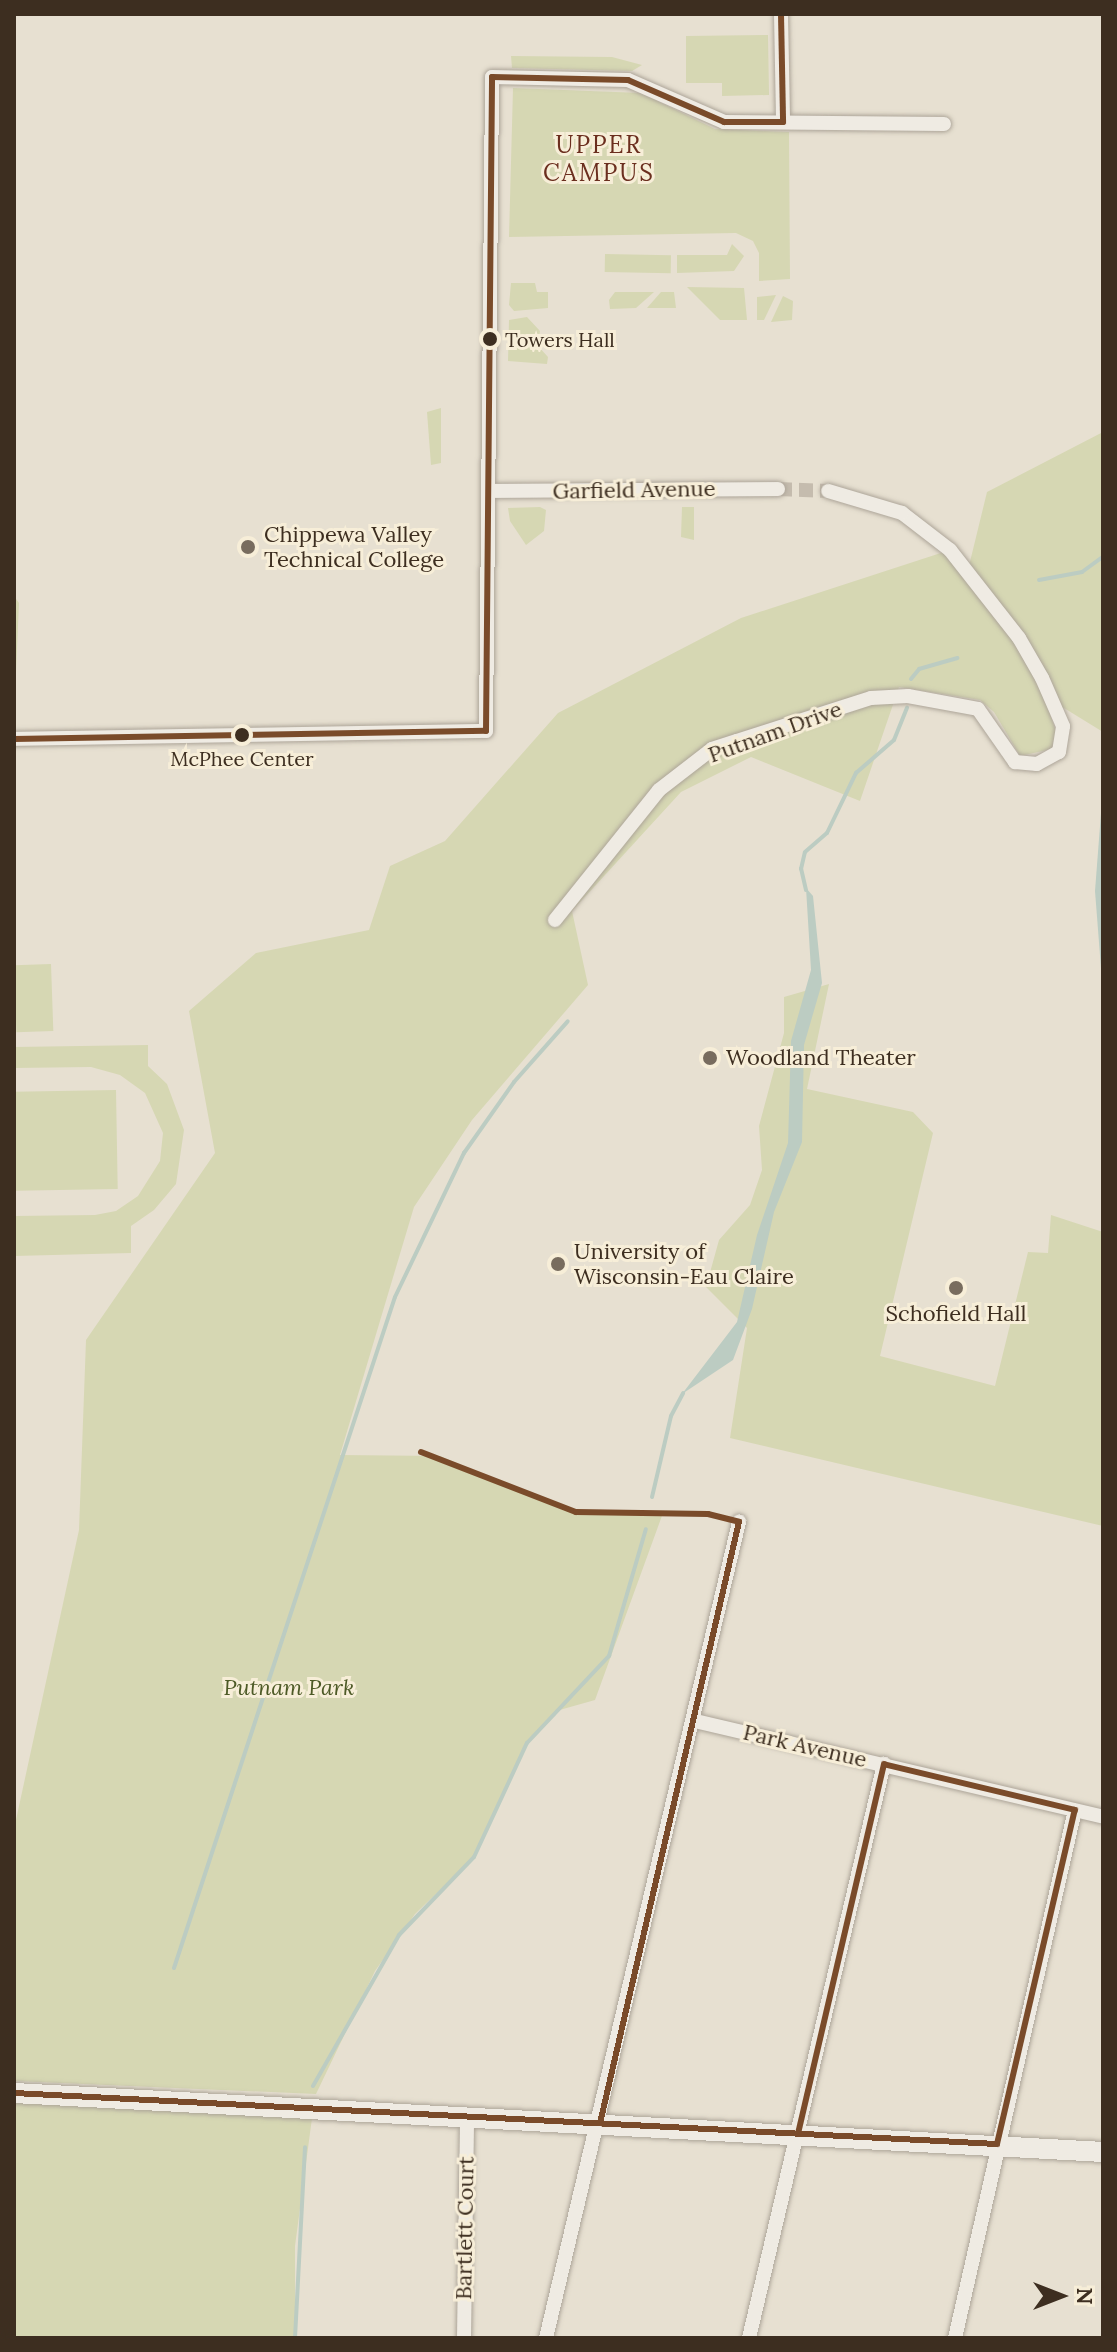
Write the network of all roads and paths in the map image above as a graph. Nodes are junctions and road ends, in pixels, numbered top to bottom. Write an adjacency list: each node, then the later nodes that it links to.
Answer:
1 (781, 14): 2 (street)
2 (783, 122): 3 (street); 5 (street)
3 (944, 124)
4 (778, 489): 5 (street, Garfield Avenue)
5 (490, 491): 7 (street)
6 (828, 491): 8 (street, Putnam Drive)
7 (14, 739)
8 (555, 920)
9 (739, 1522): 10 (street)
10 (695, 1721): 11 (street, Park Avenue); 16 (street)
11 (884, 1764): 12 (street, Park Avenue); 17 (street)
12 (1075, 1810): 13 (street, Park Avenue); 18 (street)
13 (1103, 1817)
14 (14, 2093): 15 (main road)
15 (467, 2117): 16 (main road); 20 (street, Bartlett Court)
16 (600, 2123): 17 (main road); 21 (street)
17 (798, 2133): 18 (main road); 22 (street)
18 (997, 2144): 19 (main road); 23 (street)
19 (1103, 2152)
20 (464, 2338)
21 (546, 2338)
22 (749, 2338)
23 (955, 2338)

